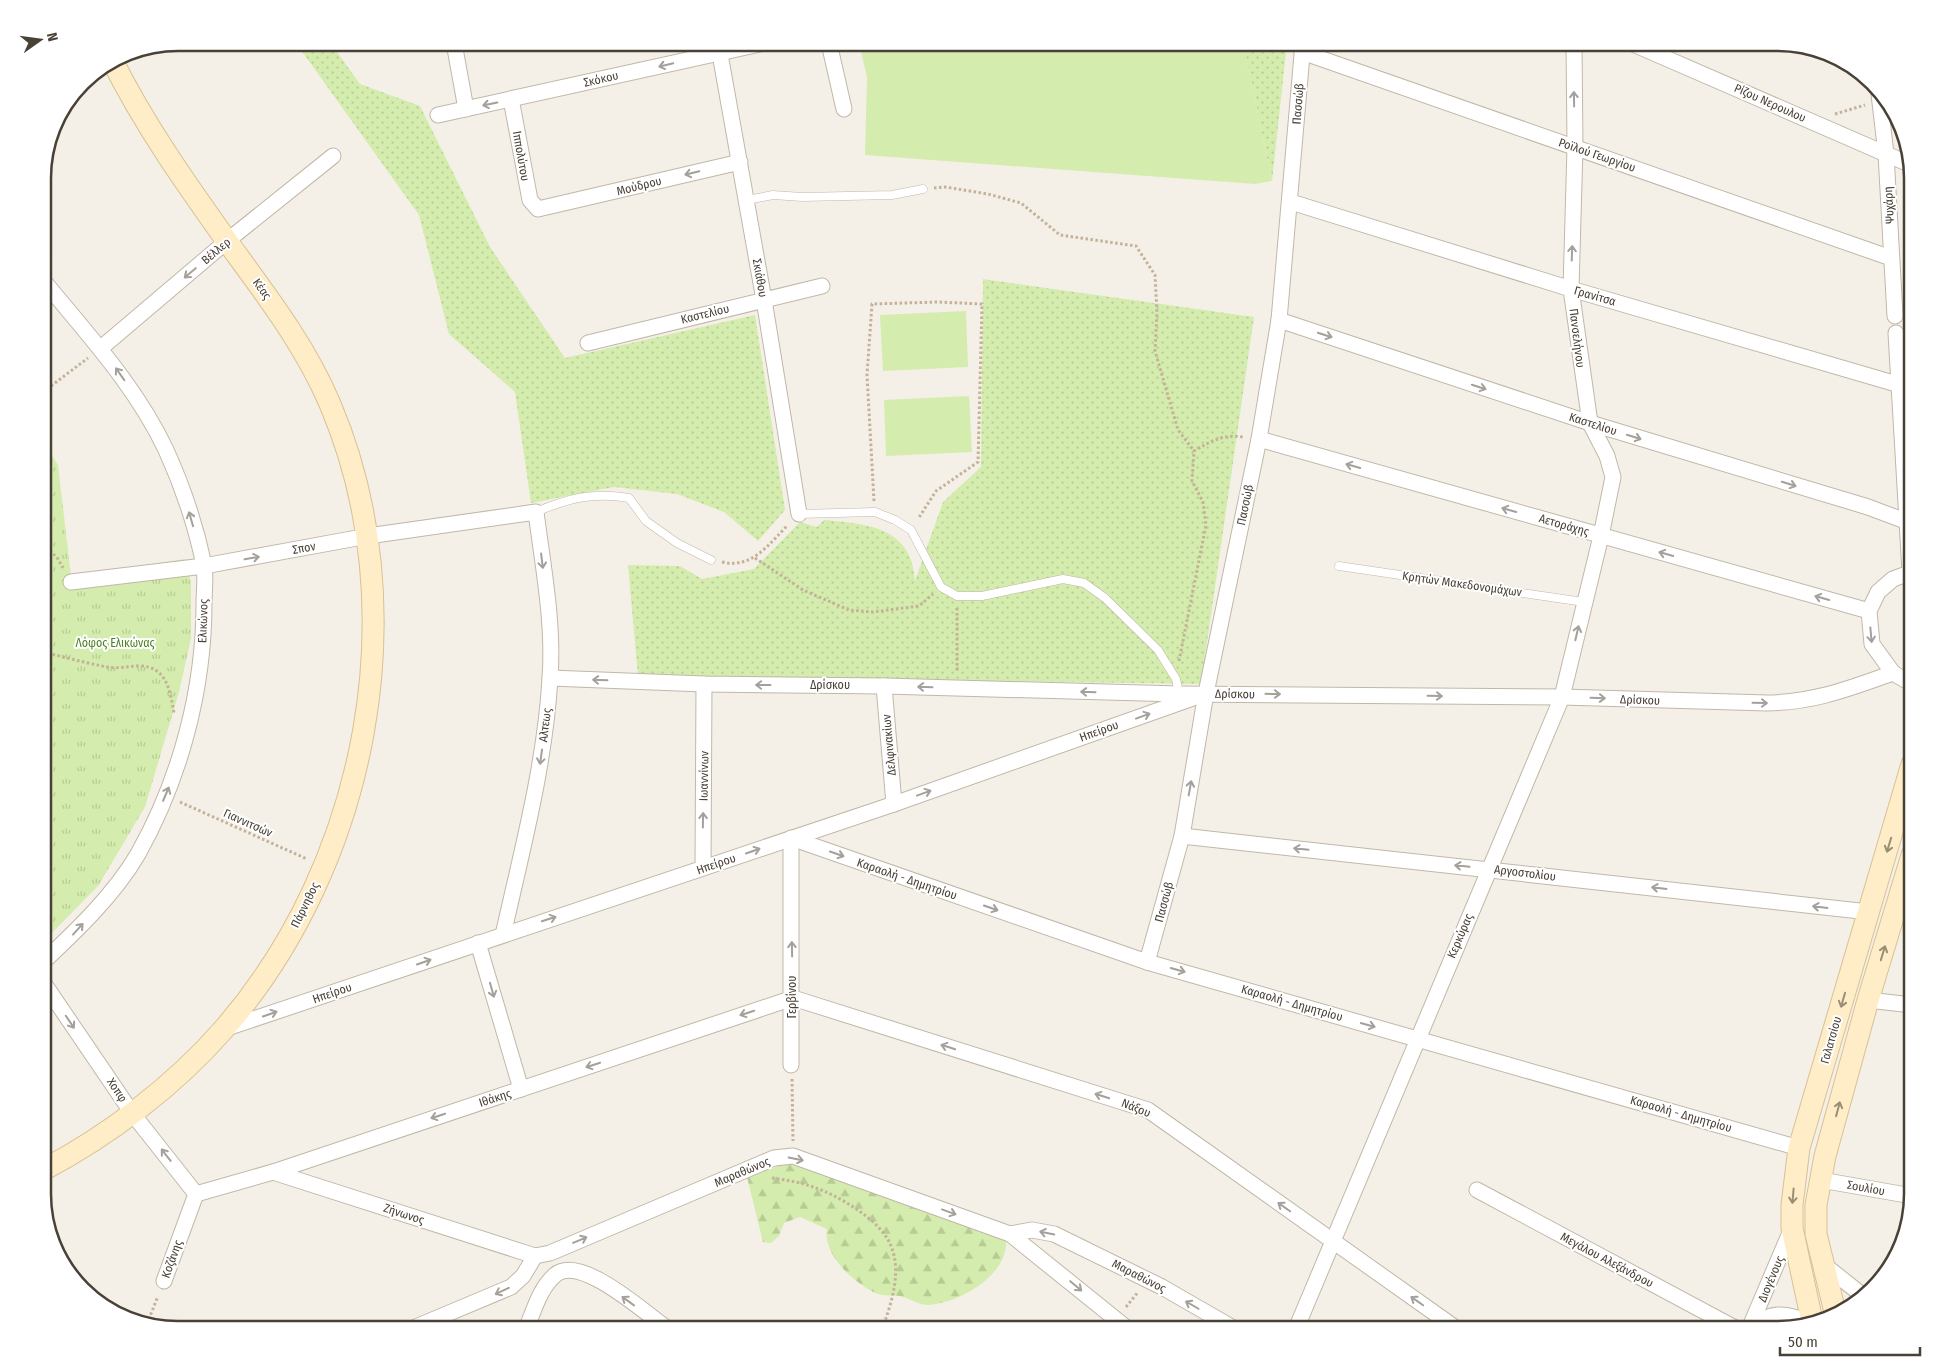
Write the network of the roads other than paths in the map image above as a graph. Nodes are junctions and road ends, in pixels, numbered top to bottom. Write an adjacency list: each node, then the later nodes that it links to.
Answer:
1 (1303, 51): 22 (street, Πασσώβ)
2 (1315, 51): 15 (street, Ροϊλού Γεωργίου)
3 (1574, 51): 15 (street, Πανσελήνου, one-way to 3)
4 (1652, 51): 16 (street, Ρίζου Νερουλου)
5 (456, 52): 12 (street)
6 (701, 52): 10 (street, Σκόκου, one-way to 10)
7 (720, 52): 19 (street, Σκιάθου)
8 (831, 52): 13 (street)
9 (116, 67): 24 (street, Κέας)
10 (511, 100): 12 (street, Σκόκου, one-way to 12); 23 (street, Ιππολύτου)
11 (1880, 105): 16 (street, Ψυχάρη)
12 (466, 109): 14 (street, Σκόκου)
13 (844, 109)
14 (438, 115)
15 (1575, 147): 25 (street, Ροϊλού Γεωργίου); 27 (street, Πανσελήνου, one-way to 15)
16 (1886, 154): 18 (street, Ρίζου Νερουλου); 25 (street, Ψυχάρη)
17 (334, 156): 24 (street, Βέλλερ)
18 (1903, 161)
19 (740, 162): 21 (street, Σκιάθου); 23 (street, Μούδρου, one-way to 23)
20 (923, 189): 21 (lane)
21 (747, 200): 29 (street, Σκιάθου)
22 (1291, 202): 27 (street, Γρανίτσα); 31 (street, Πασσώβ)
23 (538, 208)
24 (227, 241): 34 (street, Βέλλερ, one-way to 34); 42 (street, Κέας)
25 (1891, 258): 30 (street, Ψυχάρη)
26 (822, 286): 29 (street, Καστελίου)
27 (1571, 289): 35 (street, Γρανίτσα); 36 (street, Πανσελήνου)
28 (52, 291): 34 (street, Ελικώνος)
29 (764, 300): 33 (street, Καστελίου); 40 (street, Σκιάθου)
30 (1895, 316)
31 (1279, 320): 36 (street, Καστελίου, one-way to 36); 37 (street, Πασσώβ)
32 (1896, 333): 35 (street)
33 (588, 343)
34 (101, 348): 45 (street, Ελικώνος, one-way to 34)
35 (1900, 385): 38 (street)
36 (1590, 423): 41 (street, Καστελίου, one-way to 41); 43 (street, Πανσελήνου)
37 (1259, 440): 43 (street, Αετοράχης, one-way to 37); 56 (street, Πασσώβ)
38 (1904, 454)
39 (536, 512): 42 (street, Σπον); 44 (lane); 52 (street, Αλτεως, one-way to 52)
40 (798, 514): 57 (lane)
41 (1904, 521)
42 (368, 536): 45 (street, Σπον, one-way to 42); 75 (street, Πάρνηθος)
43 (1601, 536): 49 (street, Κερκύρας); 50 (street, Αετοράχης, one-way to 43)
44 (711, 560)
45 (204, 566): 48 (street, Σπον); 69 (street, Ελικώνος, one-way to 45)
46 (1339, 566): 49 (lane, Κρητών Μακεδονομάχων)
47 (1904, 574): 50 (street)
48 (71, 582)
49 (1584, 602): 58 (street, Κερκύρας, one-way to 49)
50 (1869, 611): 51 (street, one-way to 51)
51 (1893, 674): 53 (street); 58 (street, Δρίσκου, one-way to 51)
52 (550, 678): 54 (street, Δρίσκου, one-way to 52); 67 (street, Αλτεως, one-way to 67)
53 (1904, 680)
54 (704, 684): 55 (street, Δρίσκου, one-way to 54); 63 (street, Ιωαννίνων, one-way to 54)
55 (884, 686): 57 (street, Δρίσκου, one-way to 55); 60 (street, Δελφινακίων)
56 (1206, 693): 57 (street, Δρίσκου); 58 (street, Δρίσκου, one-way to 58); 60 (street, Ηπείρου, one-way to 56); 61 (street, Πασσώβ, one-way to 56)
57 (1179, 694)
58 (1562, 697): 64 (street, Κερκύρας)
59 (1904, 792): 66 (street, Γαλατσίου, one-way to 66)
60 (894, 804): 62 (street, Ηπείρου)
61 (1182, 836): 64 (street, Αργοστολίου, one-way to 61); 70 (street, Πασσώβ)
62 (791, 838): 63 (street, Ηπείρου, one-way to 62); 70 (street, Καραολή - Δημητρίου, one-way to 70); 72 (street, Γερβίνου, one-way to 62)
63 (703, 868): 67 (street, Ηπείρου, one-way to 63)
64 (1488, 869): 66 (street, Αργοστολίου, one-way to 64); 76 (street, Κερκύρας)
65 (1904, 882): 73 (street, Γαλατσίου, one-way to 65)
66 (1869, 912): 80 (street, Γαλατσίου, one-way to 80)
67 (503, 935): 68 (street, Ηπείρου)
68 (478, 943): 75 (street, Ηπείρου, one-way to 68); 78 (street, one-way to 78)
69 (52, 954)
70 (1147, 962): 76 (street, Καραολή - Δημητρίου, one-way to 76)
71 (52, 995): 79 (street, Χοπφ, one-way to 79)
72 (793, 998): 77 (street, Γερβίνου); 78 (street, Ιθάκης, one-way to 78); 89 (street, Νάξου, one-way to 72)
73 (1868, 1000): 74 (street); 83 (street, Γαλατσίου, one-way to 73)
74 (1904, 1004)
75 (224, 1029): 79 (street, Πάρνηθος)
76 (1417, 1039): 80 (street, Καραολή - Δημητρίου); 89 (street, Κερκύρας)
77 (791, 1065)
78 (521, 1089): 82 (street, Ιθάκης, one-way to 82)
79 (132, 1113): 81 (street, Πάρνηθος); 85 (street, Χοπφ, one-way to 79)
80 (1799, 1148): 87 (street, Γαλατσίου, one-way to 87)
81 (52, 1165)
82 (273, 1172): 85 (street, Ιθάκης); 90 (street, Ζήνωνος)
83 (1821, 1180): 86 (street, Σουλίου); 91 (street, Γαλατσίου)
84 (1476, 1190): 104 (street, Μεγάλου Αλεξάνδρου)
85 (196, 1194): 92 (street, Κοζάνης)
86 (1904, 1195)
87 (1792, 1228): 95 (street, Γαλατσίου); 105 (street, Διογένους)
88 (1010, 1234): 90 (street, Μαραθώνος, one-way to 88); 100 (street, Μαραθώνος, one-way to 100); 101 (street, Μαραθώνος, one-way to 88)
89 (1333, 1242): 102 (street, Κερκύρας); 103 (street, Νάξου, one-way to 89)
90 (535, 1256): 97 (street, one-way to 97)
91 (1823, 1264): 93 (street); 94 (street, Γαλατσίου)
92 (164, 1281)
93 (1858, 1291)
94 (1834, 1307)
95 (1811, 1316)
96 (1797, 1319): 106 (street)
97 (432, 1321)
98 (529, 1321): 99 (street, one-way to 98)
99 (656, 1321)
100 (1117, 1321)
101 (1219, 1321)
102 (1300, 1321)
103 (1443, 1321)
104 (1720, 1321)
105 (1755, 1321)
106 (1762, 1321)

